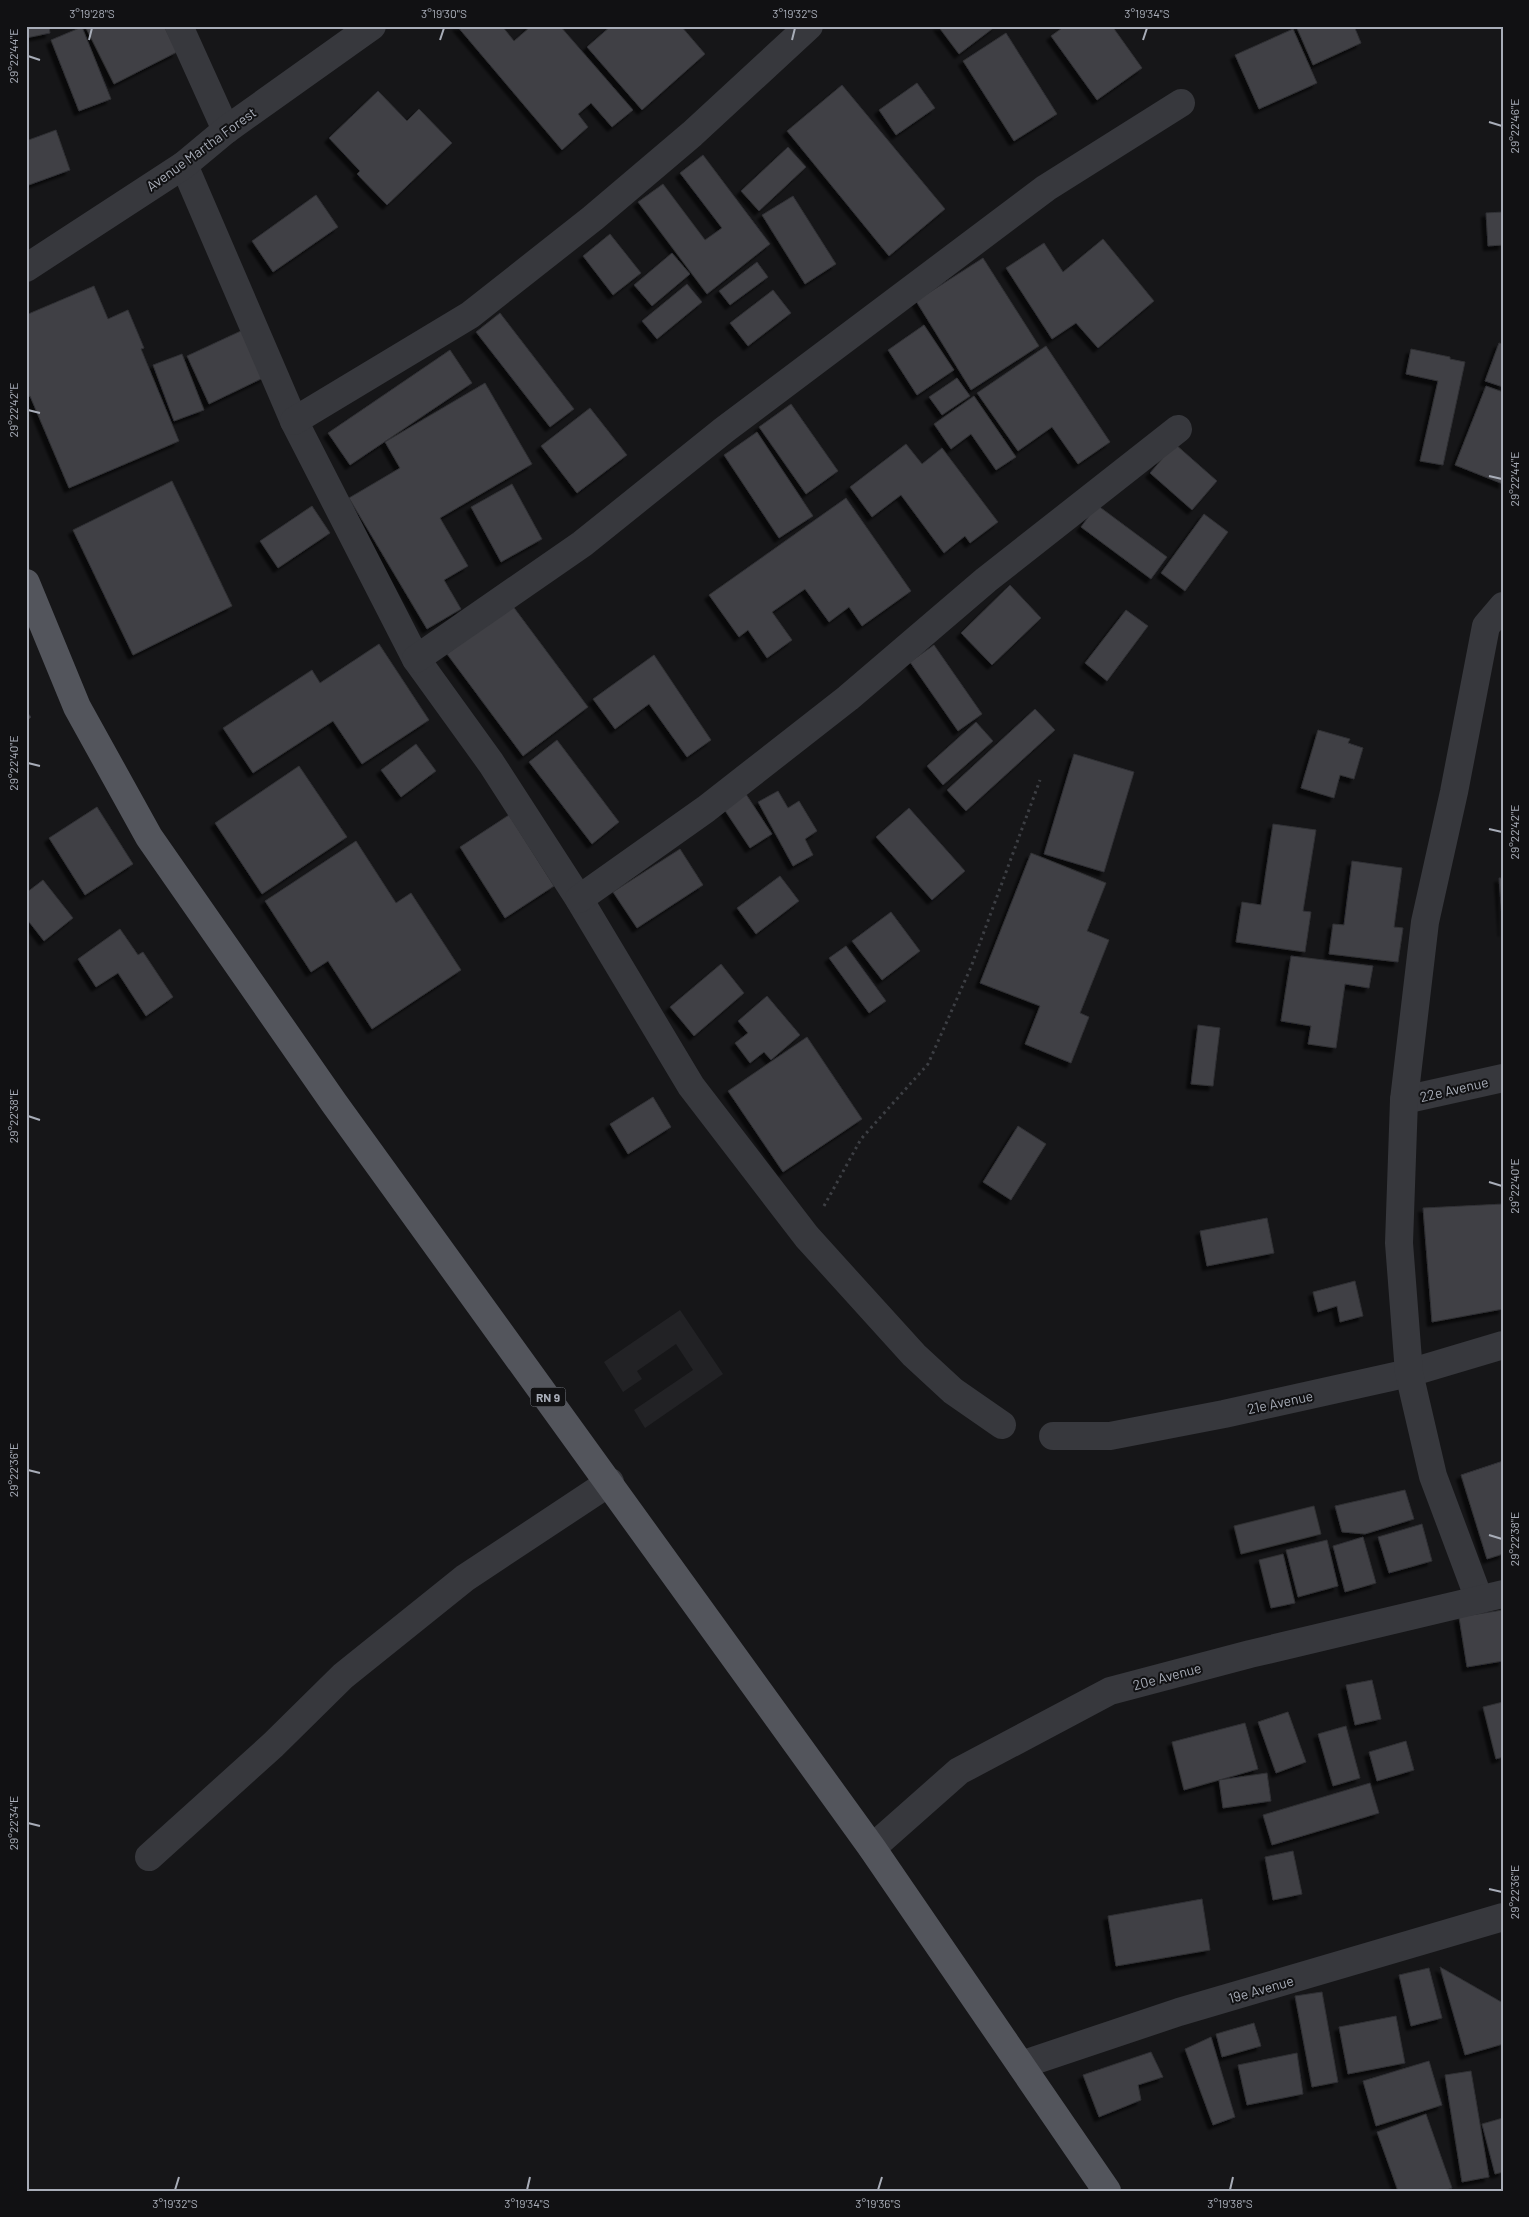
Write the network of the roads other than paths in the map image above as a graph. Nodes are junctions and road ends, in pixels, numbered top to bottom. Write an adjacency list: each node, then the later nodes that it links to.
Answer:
1 (179, 26): 5 (street)
2 (372, 26): 5 (street, Avenue Martha Forest)
3 (809, 26): 8 (street)
4 (1181, 103): 12 (street)
5 (226, 130): 6 (street, Avenue Martha Forest)
6 (184, 165): 7 (street, Avenue Martha Forest); 8 (street)
7 (26, 268)
8 (294, 421): 12 (street)
9 (1178, 430): 13 (street)
10 (26, 583): 20 (main road, RN 9)
11 (1503, 606): 15 (street)
12 (416, 658): 13 (street)
13 (579, 898): 18 (street)
14 (1503, 1078): 15 (street, 22e Avenue)
15 (1404, 1100): 17 (street)
16 (1503, 1345): 17 (street, 21e Avenue)
17 (1409, 1373): 19 (street, 21e Avenue); 21 (street)
18 (1002, 1425)
19 (1053, 1436)
20 (610, 1482): 22 (main road, RN 9); 23 (street)
21 (1491, 1597): 22 (street, 20e Avenue)
22 (872, 1848): 25 (main road, RN 9)
23 (149, 1857)
24 (1503, 1918): 25 (street, 19e Avenue)
25 (1020, 2065): 26 (main road, RN 9)
26 (1107, 2191)

